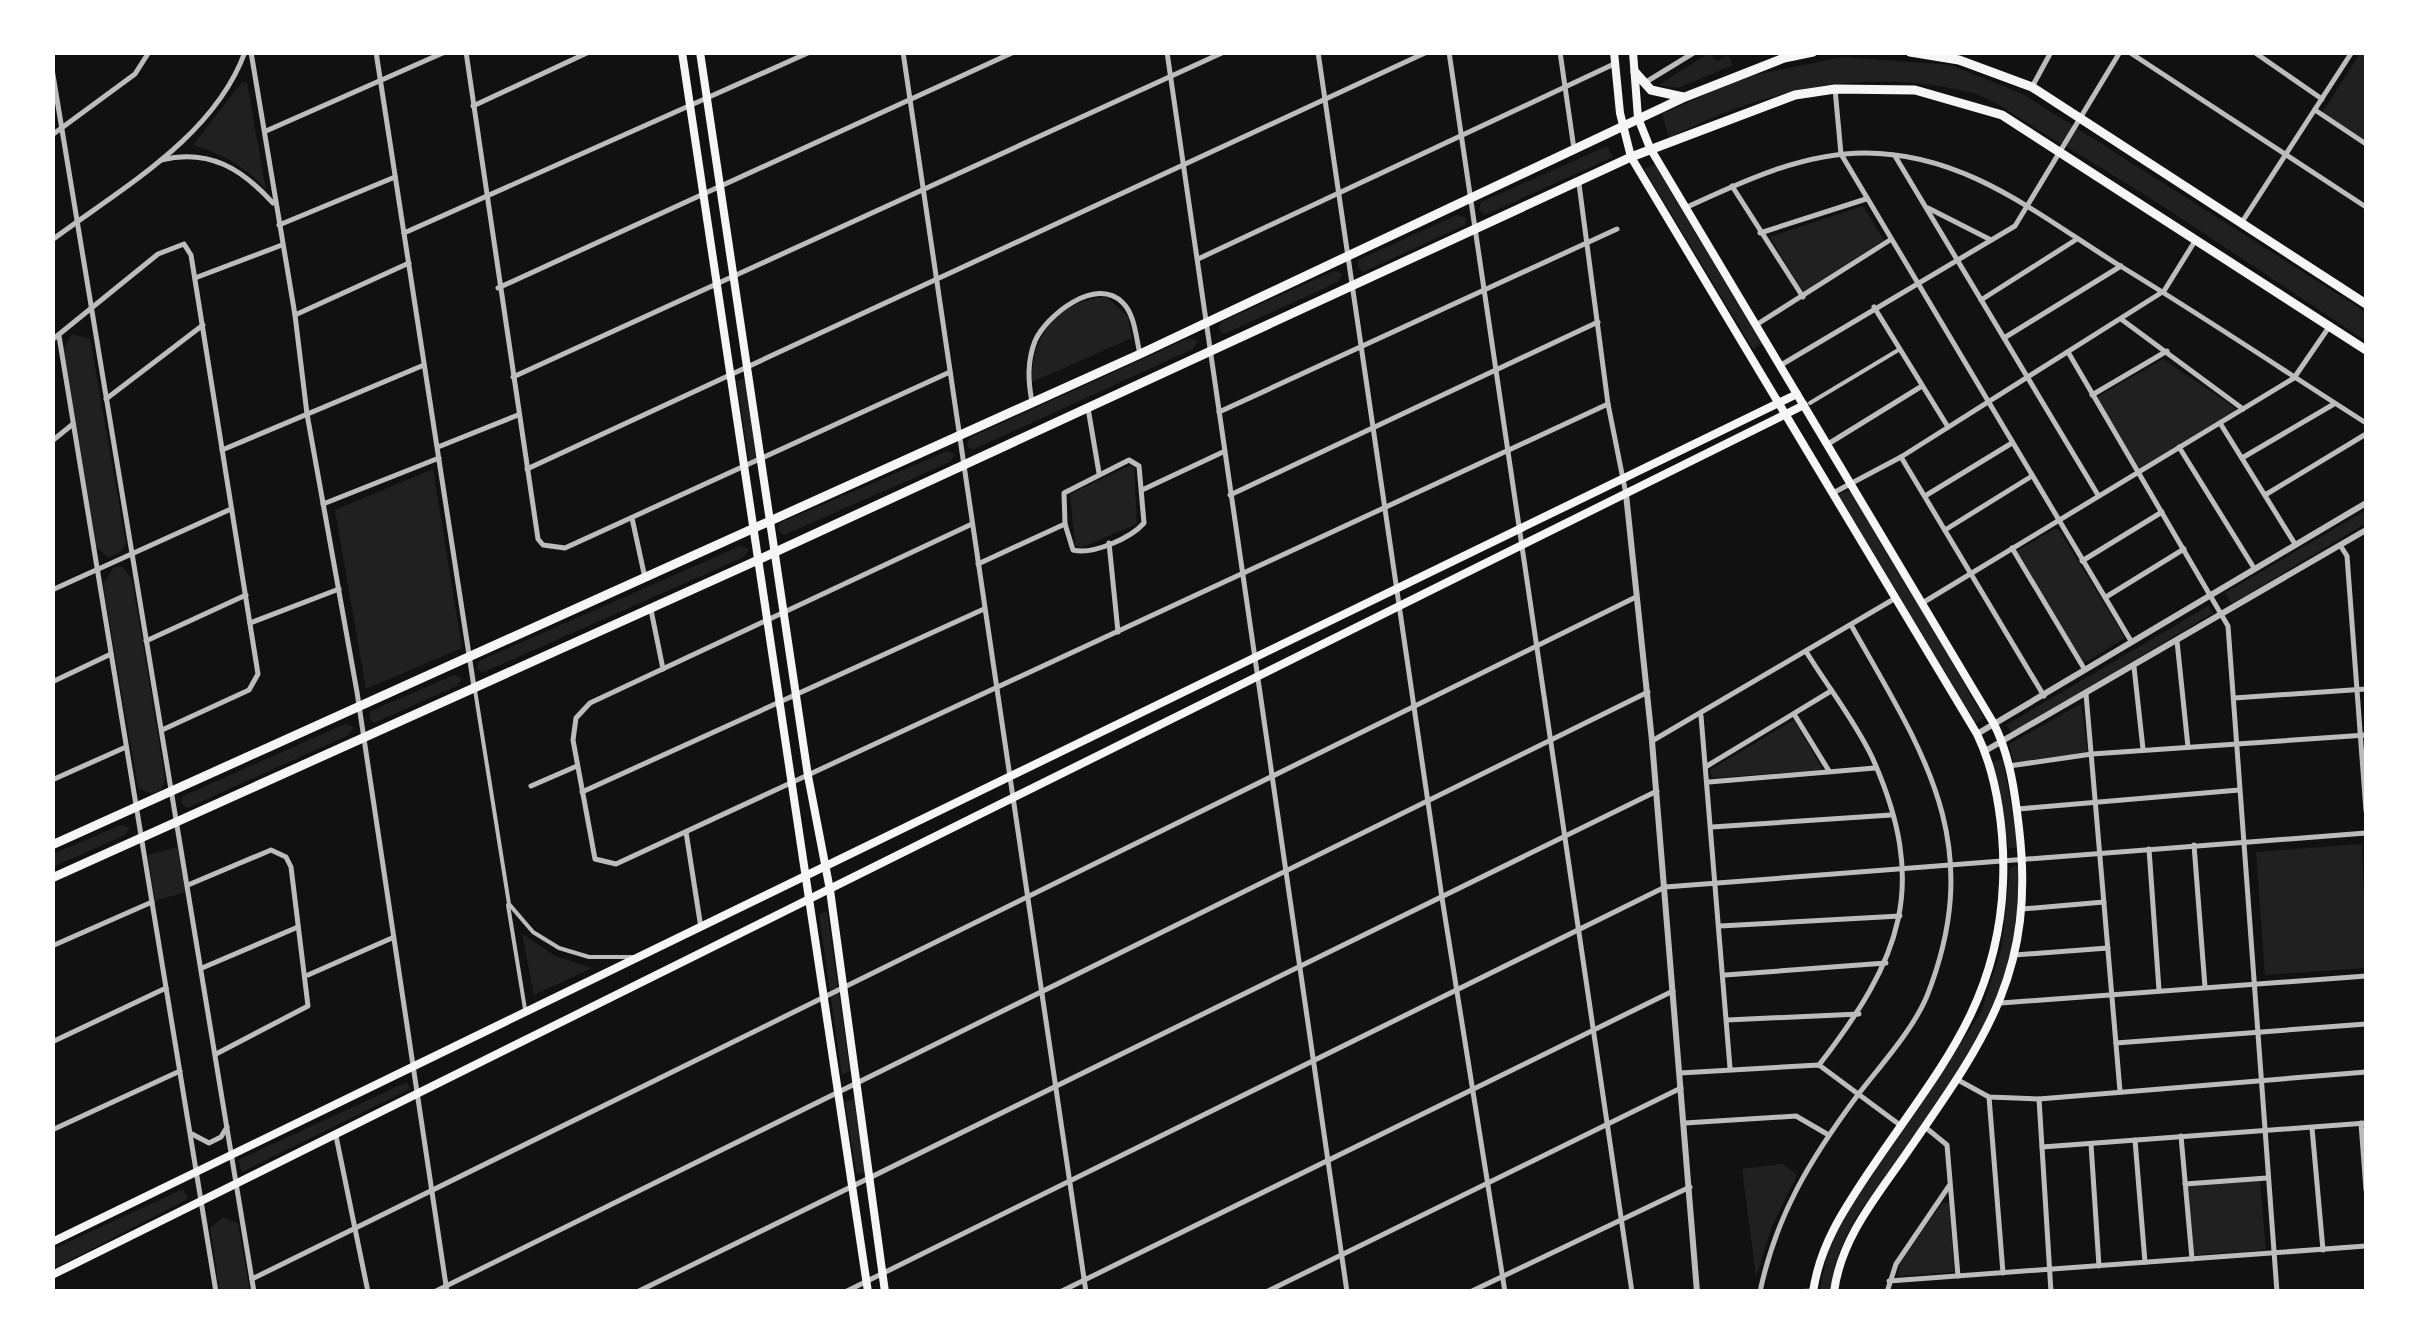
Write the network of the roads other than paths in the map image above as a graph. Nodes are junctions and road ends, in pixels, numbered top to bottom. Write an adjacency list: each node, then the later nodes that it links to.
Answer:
1 (149, 52): 48 (street)
2 (248, 52): 50 (street); 61 (street)
3 (376, 52): 33 (street)
4 (445, 52): 33 (street)
5 (466, 52): 43 (street)
6 (588, 52): 43 (street)
7 (682, 52): 44 (main road)
8 (700, 52): 39 (main road)
9 (810, 52): 39 (street)
10 (903, 52): 41 (street)
11 (1014, 52): 41 (street)
12 (1167, 52): 32 (street)
13 (1224, 52): 32 (street)
14 (1318, 52): 42 (street)
15 (1427, 52): 42 (street)
16 (1449, 52): 51 (street)
17 (1560, 52): 35 (street)
18 (1614, 52): 29 (main road)
19 (1634, 52): 31 (main road)
20 (1695, 52): 34 (street)
21 (1813, 52): 28 (main road)
22 (1910, 52): 36 (main road)
23 (2051, 52): 36 (street)
24 (2120, 52): 46 (street)
25 (2129, 52): 58 (street)
26 (2254, 52): 40 (street)
27 (2352, 52): 40 (street)
28 (1798, 54): 38 (main road)
29 (1614, 64): 35 (street); 49 (main road)
30 (52, 69): 48 (street)
31 (1635, 72): 34 (main road); 47 (main road)
32 (1171, 76): 62 (street); 68 (street)
33 (380, 80): 50 (street); 63 (street)
34 (1644, 84): 38 (main road)
35 (1565, 86): 51 (street); 55 (street)
36 (2032, 87): 46 (main road)
37 (1835, 90): 54 (main road); 56 (main road); 57 (street)
38 (1686, 96): 47 (main road)
39 (707, 98): 44 (street); 66 (main road)
40 (2322, 99): 45 (street)
41 (910, 101): 66 (street); 68 (street)
42 (1325, 101): 62 (street); 67 (street)
43 (472, 106): 69 (street)
44 (690, 106): 69 (street); 70 (main road)
45 (2315, 110): 53 (street); 58 (street)
46 (2082, 116): 56 (street); 79 (main road)
47 (1638, 118): 49 (main road); 54 (main road)
48 (64, 126): 52 (street); 78 (street)
49 (1622, 126): 55 (main road); 60 (main road)
50 (266, 131): 73 (street)
51 (1460, 134): 67 (street); 71 (street)
52 (52, 135)
53 (2366, 144)
54 (1650, 148): 60 (main road); 77 (main road)
55 (1574, 151): 71 (main road)
56 (2060, 152): 75 (street); 89 (main road)
57 (1841, 154): 59 (street); 65 (street); 72 (street)
58 (2286, 155): 76 (street); 79 (street)
59 (1895, 156): 74 (street); 75 (street)
60 (1631, 157): 64 (main road); 141 (main road)
61 (158, 161): 73 (street); 78 (street)
62 (1184, 168): 93 (street); 99 (street)
63 (395, 176): 80 (street); 84 (street)
64 (1578, 181): 82 (main road); 90 (street)
65 (1732, 186): 77 (street); 83 (street)
66 (721, 188): 70 (street); 97 (main road)
67 (1340, 190): 92 (street); 93 (street)
68 (924, 193): 97 (street); 99 (street)
69 (484, 196): 84 (street); 103 (street)
70 (703, 196): 101 (main road); 103 (street)
71 (1470, 198): 82 (street); 92 (main road)
72 (1866, 199): 83 (street); 87 (street)
73 (276, 205): 80 (street)
74 (1926, 206): 88 (street); 94 (street)
75 (2030, 206): 85 (street); 88 (street)
76 (2366, 207)
77 (1685, 208): 116 (main road)
78 (79, 220): 86 (street); 109 (street)
79 (2241, 224): 108 (main road)
80 (279, 225): 91 (street)
81 (1617, 229): 90 (street)
82 (1476, 230): 102 (street); 104 (main road)
83 (1760, 232): 106 (street)
84 (404, 233): 95 (street)
85 (2078, 239): 96 (street); 107 (street)
86 (52, 240)
87 (1890, 240): 100 (street); 106 (street)
88 (1992, 240): 94 (street)
89 (2195, 240): 105 (street); 117 (main road)
90 (1588, 243): 102 (street); 114 (street)
91 (282, 245): 98 (street); 111 (street)
92 (1350, 254): 104 (street); 113 (main road)
93 (1198, 259): 113 (street)
94 (1958, 260): 100 (street); 107 (street)
95 (408, 262): 111 (street); 127 (street)
96 (2121, 266): 105 (street); 119 (street)
97 (734, 277): 101 (street); 129 (main road)
98 (195, 278): 109 (street); 115 (street)
99 (936, 283): 129 (street); 131 (street)
100 (1915, 283): 110 (street); 142 (street)
101 (717, 284): 132 (street); 133 (main road)
102 (1484, 287): 120 (street); 130 (street)
103 (498, 288): 132 (street)
104 (1353, 288): 120 (street); 124 (main road)
105 (2164, 291): 112 (street); 135 (street)
106 (1802, 296): 116 (street)
107 (1981, 300): 119 (street)
108 (2366, 304)
109 (95, 306): 118 (street); 139 (street)
110 (1874, 307): 121 (street); 128 (street)
111 (295, 315): 149 (street)
112 (2122, 319): 123 (street); 125 (street)
113 (1208, 322): 124 (street); 126 (main road)
114 (1598, 322): 130 (street); 144 (street)
115 (203, 325): 139 (street); 164 (street)
116 (1756, 325): 128 (main road)
117 (2330, 327): 122 (main road); 135 (street)
118 (56, 338): 154 (street)
119 (2003, 338): 134 (street)
120 (1363, 345): 148 (street); 155 (street)
121 (1900, 350): 136 (street); 145 (street)
122 (2366, 350)
123 (2167, 351): 138 (street); 147 (street)
124 (1211, 352): 146 (main road); 148 (street)
125 (2068, 352): 134 (street); 138 (street)
126 (1140, 354): 140 (main road); 140 (street)
127 (424, 365): 149 (street); 163 (street)
128 (1781, 365): 137 (main road)
129 (748, 368): 133 (street); 170 (main road)
130 (1496, 369): 155 (street); 165 (street)
131 (950, 372): 157 (street); 170 (street)
132 (512, 377): 151 (street)
133 (731, 377): 172 (main road); 173 (street)
134 (2027, 377): 142 (street); 183 (street)
135 (2294, 378): 143 (street); 147 (street)
136 (1922, 386): 156 (street); 161 (street)
137 (1797, 394): 141 (main road); 145 (main road)
138 (2092, 395): 174 (street)
139 (106, 399): 207 (street)
140 (1032, 402): 157 (main road)
141 (1780, 402): 150 (main road); 177 (main road)
142 (1988, 402): 156 (street); 160 (street)
143 (2336, 403): 152 (street); 169 (street)
144 (1608, 404): 165 (street); 177 (street)
145 (1807, 404): 150 (main road); 161 (main road)
146 (1088, 408): 171 (main road); 175 (street)
147 (2243, 409): 153 (street)
148 (1218, 412): 166 (street)
149 (306, 414): 164 (street); 186 (street)
150 (1787, 414): 180 (main road); 181 (main road)
151 (518, 415): 163 (street); 173 (street)
152 (2366, 422)
153 (2220, 423): 162 (street); 169 (street)
154 (74, 424): 159 (street); 212 (street)
155 (1374, 427): 182 (street); 188 (street)
156 (1948, 428): 167 (street)
157 (959, 434): 171 (street); 193 (main road)
158 (2366, 434): 184 (street)
159 (52, 442)
160 (2012, 443): 176 (street); 185 (street)
161 (1828, 444): 178 (main road)
162 (2179, 447): 174 (street); 211 (street)
163 (437, 448): 168 (street)
164 (222, 450): 189 (street)
165 (1509, 450): 188 (street); 197 (street)
166 (1223, 452): 179 (street); 182 (street)
167 (1901, 456): 178 (street); 185 (street)
168 (439, 458): 186 (street); 242 (street)
169 (2242, 458): 184 (street)
170 (761, 459): 172 (street); 193 (main road)
171 (963, 466): 194 (street); 206 (main road)
172 (744, 467): 191 (street); 196 (main road)
173 (527, 469): 191 (street)
174 (2138, 471): 183 (street); 190 (street)
175 (1099, 473): 179 (street); 195 (street)
176 (2032, 476): 192 (street); 198 (street)
177 (1622, 479): 181 (street); 197 (main road)
178 (1852, 484): 180 (street); 224 (main road)
179 (1142, 490): 200 (street)
180 (1832, 493): 222 (main road)
181 (1626, 494): 203 (main road); 219 (street)
182 (1229, 495): 214 (street)
183 (2098, 495): 192 (street)
184 (2265, 495): 201 (street)
185 (1925, 496): 198 (street)
186 (323, 504): 216 (street)
187 (2366, 504): 201 (street)
188 (1386, 507): 214 (street); 217 (street)
189 (232, 510): 207 (street); 221 (street)
190 (2162, 512): 205 (street); 209 (street)
191 (632, 518): 215 (street)
192 (2058, 520): 204 (street); 209 (street)
193 (770, 522): 196 (main road); 206 (main road)
194 (972, 524): 210 (street); 228 (street)
195 (1065, 524): 200 (street); 210 (street)
196 (754, 529): 208 (main road); 215 (main road)
197 (1518, 530): 203 (street); 217 (main road)
198 (1945, 530): 213 (street)
199 (2366, 530): 202 (street)
200 (1109, 543): 233 (street)
201 (2295, 544): 211 (street)
202 (2340, 545): 229 (street); 237 (street)
203 (1522, 546): 225 (main road); 238 (street)
204 (2012, 548): 213 (street); 246 (street)
205 (2184, 549): 220 (street); 223 (street)
206 (776, 552): 208 (main road); 228 (main road)
207 (132, 556): 212 (street); 234 (street)
208 (758, 560): 227 (main road); 230 (main road)
209 (2082, 560): 223 (street)
210 (978, 564): 226 (street)
211 (2254, 568): 220 (street)
212 (98, 570): 218 (street); 241 (street)
213 (1970, 573): 224 (street); 256 (street)
214 (1241, 574): 233 (street); 243 (street)
215 (645, 578): 242 (main road)
216 (338, 588): 231 (street); 260 (street)
217 (1399, 588): 225 (street); 243 (main road)
218 (52, 590)
219 (1639, 595): 238 (street); 252 (street)
220 (2212, 595): 229 (street); 239 (street)
221 (246, 596): 231 (street); 234 (street)
222 (1897, 597): 232 (street); 265 (main road)
223 (2105, 597): 239 (street)
224 (1924, 602): 263 (main road)
225 (1401, 606): 247 (main road); 259 (street)
226 (984, 609): 249 (street); 254 (street)
227 (651, 610): 245 (street); 250 (main road)
228 (784, 612): 230 (street); 254 (main road)
229 (2222, 614): 236 (street); 257 (street)
230 (767, 620): 245 (street); 258 (main road)
231 (250, 624): 264 (street)
232 (1851, 625): 240 (street); 314 (street)
233 (1118, 632): 249 (street)
234 (146, 641): 264 (street)
235 (2366, 641): 237 (street)
236 (2177, 642): 244 (street); 273 (street)
237 (2355, 642): 251 (street)
238 (1536, 644): 259 (street); 268 (street)
239 (2133, 644): 246 (street)
240 (1808, 653): 253 (street); 262 (street)
241 (111, 654): 248 (street); 272 (street)
242 (469, 658): 250 (street); 260 (main road)
243 (1254, 659): 247 (street); 284 (main road)
244 (2134, 667): 255 (street); 274 (street)
245 (662, 669): 277 (street)
246 (2086, 671): 256 (street)
247 (1257, 677): 282 (street); 294 (main road)
248 (52, 682)
249 (995, 688): 283 (street); 284 (street)
250 (475, 689): 267 (main road); 320 (street)
251 (2363, 689): 257 (street); 266 (street)
252 (1648, 692): 268 (street); 269 (street)
253 (1831, 692): 261 (street); 280 (street)
254 (796, 694): 258 (street); 283 (main road)
255 (2086, 694): 270 (street); 276 (street)
256 (2044, 696): 263 (street)
257 (2234, 698): 271 (street)
258 (780, 702): 288 (main road); 293 (street)
259 (1413, 705): 282 (street); 295 (street)
260 (358, 708): 267 (street); 292 (main road)
261 (1794, 714): 278 (street); 281 (street)
262 (1701, 716): 269 (street); 278 (street)
263 (1994, 724): 265 (street); 270 (main road)
264 (161, 730): 292 (street)
265 (1977, 734): 275 (main road)
266 (2364, 735): 271 (street); 286 (street)
267 (362, 739): 301 (main road); 336 (street)
268 (1550, 741): 295 (street); 305 (street)
269 (1652, 741): 291 (street)
270 (2003, 742): 275 (street); 279 (main road)
271 (2238, 743): 273 (street); 290 (street)
272 (126, 747): 285 (street); 297 (street)
273 (2188, 747): 274 (street)
274 (2143, 750): 276 (street)
275 (1985, 751): 313 (main road)
276 (2092, 754): 279 (street); 296 (street)
277 (577, 766): 289 (street); 293 (street)
278 (1707, 766): 287 (street)
279 (2009, 766): 298 (main road)
280 (1875, 768): 281 (street); 300 (street)
281 (1830, 772): 287 (street)
282 (1271, 774): 317 (street); 325 (street)
283 (808, 776): 288 (street); 316 (main road)
284 (1009, 778): 294 (street); 316 (main road)
285 (52, 780)
286 (2365, 781): 299 (street)
287 (1708, 782): 302 (street)
288 (792, 783): 303 (street); 318 (main road)
289 (531, 786)
290 (2239, 790): 296 (street); 307 (street)
291 (1656, 791): 305 (street); 323 (street)
292 (171, 792): 297 (main road); 301 (street)
293 (581, 792): 303 (street)
294 (1012, 798): 324 (main road); 325 (street)
295 (1428, 800): 317 (street); 327 (street)
296 (2096, 801): 298 (street); 311 (street)
297 (136, 808): 306 (street); 308 (main road)
298 (2017, 809): 312 (main road)
299 (2366, 812)
300 (1891, 814): 302 (street); 315 (street)
301 (176, 822): 306 (main road); 322 (street)
302 (1712, 826): 321 (street)
303 (686, 832): 334 (street)
304 (2366, 832): 307 (street)
305 (1562, 836): 327 (street); 335 (street)
306 (141, 838): 319 (main road); 328 (street)
307 (2243, 842): 309 (street); 347 (street)
308 (52, 846)
309 (2194, 846): 310 (street); 350 (street)
310 (2148, 849): 311 (street); 353 (street)
311 (2100, 853): 312 (street); 329 (street)
312 (2023, 858): 313 (street); 330 (main road)
313 (2004, 860): 314 (street); 391 (main road)
314 (1950, 862): 315 (street); 384 (street)
315 (1905, 866): 321 (street); 331 (street)
316 (826, 868): 318 (main road); 324 (main road)
317 (1287, 870): 342 (street); 354 (street)
318 (808, 876): 326 (main road); 334 (main road)
319 (52, 878)
320 (504, 879): 340 (street); 358 (street)
321 (1717, 882): 323 (street); 332 (street)
322 (188, 885): 333 (street); 343 (street)
323 (1664, 887): 335 (street); 351 (street)
324 (830, 890): 326 (main road); 348 (main road)
325 (1027, 896): 348 (street); 354 (street)
326 (812, 898): 355 (main road); 364 (main road)
327 (1442, 898): 342 (street); 352 (street)
328 (152, 902): 337 (street); 349 (street)
329 (2104, 902): 330 (street); 338 (street)
330 (2022, 909): 339 (main road)
331 (1900, 916): 332 (street); 341 (street)
332 (1720, 926): 345 (street)
333 (298, 927): 343 (street); 344 (street)
334 (701, 928): 340 (main road)
335 (1578, 932): 352 (street); 362 (street)
336 (392, 938): 344 (street); 371 (street)
337 (52, 946)
338 (2108, 948): 339 (street); 356 (street)
339 (2014, 955): 357 (main road)
340 (643, 956): 358 (main road)
341 (1886, 963): 345 (street); 359 (street)
342 (1299, 966): 368 (street); 378 (street)
343 (202, 968): 367 (street)
344 (306, 975): 367 (street)
345 (1724, 975): 360 (street)
346 (2366, 976): 347 (street)
347 (2253, 984): 350 (street); 363 (street)
348 (843, 987): 355 (street); 376 (main road)
349 (166, 988): 365 (street); 372 (street)
350 (2205, 988): 353 (street)
351 (1673, 990): 362 (street); 373 (street)
352 (1458, 991): 368 (street); 379 (street)
353 (2159, 991): 356 (street)
354 (1042, 992): 376 (street); 378 (street)
355 (825, 995): 382 (main road); 415 (street)
356 (2112, 995): 357 (street); 366 (street)
357 (2001, 1003): 375 (main road)
358 (526, 1014): 364 (main road); 371 (main road)
359 (1858, 1014): 360 (street); 369 (street)
360 (1727, 1020): 370 (street)
361 (2366, 1024): 363 (street)
362 (1592, 1029): 379 (street); 387 (street)
363 (2256, 1032): 366 (street); 377 (street)
364 (529, 1038): 383 (main road)
365 (52, 1042)
366 (2116, 1043): 381 (street)
367 (216, 1054): 390 (street)
368 (1312, 1065): 404 (street); 409 (street)
369 (1819, 1065): 370 (street); 384 (street)
370 (1730, 1068): 373 (street)
371 (413, 1070): 383 (street); 403 (main road)
372 (180, 1071): 394 (street); 396 (street)
373 (1680, 1072): 380 (street)
374 (2366, 1072): 377 (street)
375 (1958, 1080): 385 (street); 392 (main road)
376 (857, 1082): 382 (street); 406 (main road)
377 (2260, 1082): 381 (street); 395 (street)
378 (1054, 1086): 406 (street); 409 (street)
379 (1472, 1087): 404 (street); 410 (street)
380 (1681, 1088): 387 (street); 388 (street)
381 (2120, 1090): 386 (street)
382 (840, 1091): 413 (main road); 438 (street)
383 (416, 1092): 397 (main road); 415 (street)
384 (1858, 1095): 391 (street); 398 (street)
385 (1989, 1096): 386 (street); 430 (street)
386 (2039, 1099): 402 (street)
387 (1606, 1122): 410 (street); 418 (street)
388 (1684, 1123): 398 (street); 414 (street)
389 (2364, 1123): 393 (street); 416 (street)
390 (228, 1124): 396 (street); 403 (street)
391 (1900, 1126): 439 (main road)
392 (1925, 1127): 411 (street); 457 (main road)
393 (2312, 1127): 395 (street); 422 (street)
394 (52, 1130)
395 (2263, 1130): 399 (street); 407 (street)
396 (190, 1132): 405 (street)
397 (335, 1133): 408 (main road); 419 (street)
398 (1827, 1134): 455 (street)
399 (2181, 1136): 400 (street); 412 (street)
400 (2136, 1140): 401 (street); 426 (street)
401 (2090, 1144): 402 (street); 427 (street)
402 (2042, 1147): 428 (street)
403 (232, 1157): 405 (main road); 408 (street)
404 (1327, 1158): 424 (street); 435 (street)
405 (197, 1175): 417 (street); 420 (main road)
406 (870, 1177): 413 (street); 429 (main road)
407 (2267, 1178): 412 (street); 423 (street)
408 (236, 1181): 417 (main road); 434 (street)
409 (1068, 1182): 429 (street); 435 (street)
410 (1486, 1182): 424 (street); 432 (street)
411 (1950, 1183): 433 (street); 436 (street)
412 (2185, 1184): 425 (street)
413 (853, 1186): 437 (main road); 444 (street)
414 (1690, 1186): 418 (street); 454 (street)
415 (431, 1189): 419 (street); 438 (street)
416 (2366, 1190)
417 (201, 1200): 431 (main road); 440 (street)
418 (1620, 1218): 432 (street); 453 (street)
419 (355, 1228): 434 (street); 442 (street)
420 (52, 1242)
421 (2366, 1246): 422 (street)
422 (2323, 1250): 423 (street)
423 (2274, 1253): 425 (street); 460 (street)
424 (1342, 1254): 449 (street); 450 (street)
425 (2192, 1259): 426 (street)
426 (2145, 1262): 427 (street)
427 (2099, 1266): 428 (street)
428 (2050, 1270): 430 (street); 459 (street)
429 (882, 1273): 437 (street); 446 (main road)
430 (2003, 1273): 433 (street)
431 (52, 1275)
432 (1503, 1275): 451 (street); 452 (street)
433 (1958, 1276): 436 (street)
434 (252, 1279): 441 (street)
435 (1084, 1280): 447 (street); 448 (street)
436 (1888, 1281): 458 (street)
437 (867, 1286): 445 (street)
438 (447, 1288): 443 (street)
439 (1814, 1291): 456 (street)
440 (216, 1292)
441 (254, 1292)
442 (368, 1292)
443 (434, 1292)
444 (637, 1292)
445 (845, 1292)
446 (885, 1292)
447 (1060, 1292)
448 (1086, 1292)
449 (1266, 1292)
450 (1347, 1292)
451 (1470, 1292)
452 (1505, 1292)
453 (1632, 1292)
454 (1697, 1292)
455 (1760, 1292)
456 (1792, 1292)
457 (1834, 1292)
458 (1887, 1292)
459 (2051, 1292)
460 (2277, 1292)

